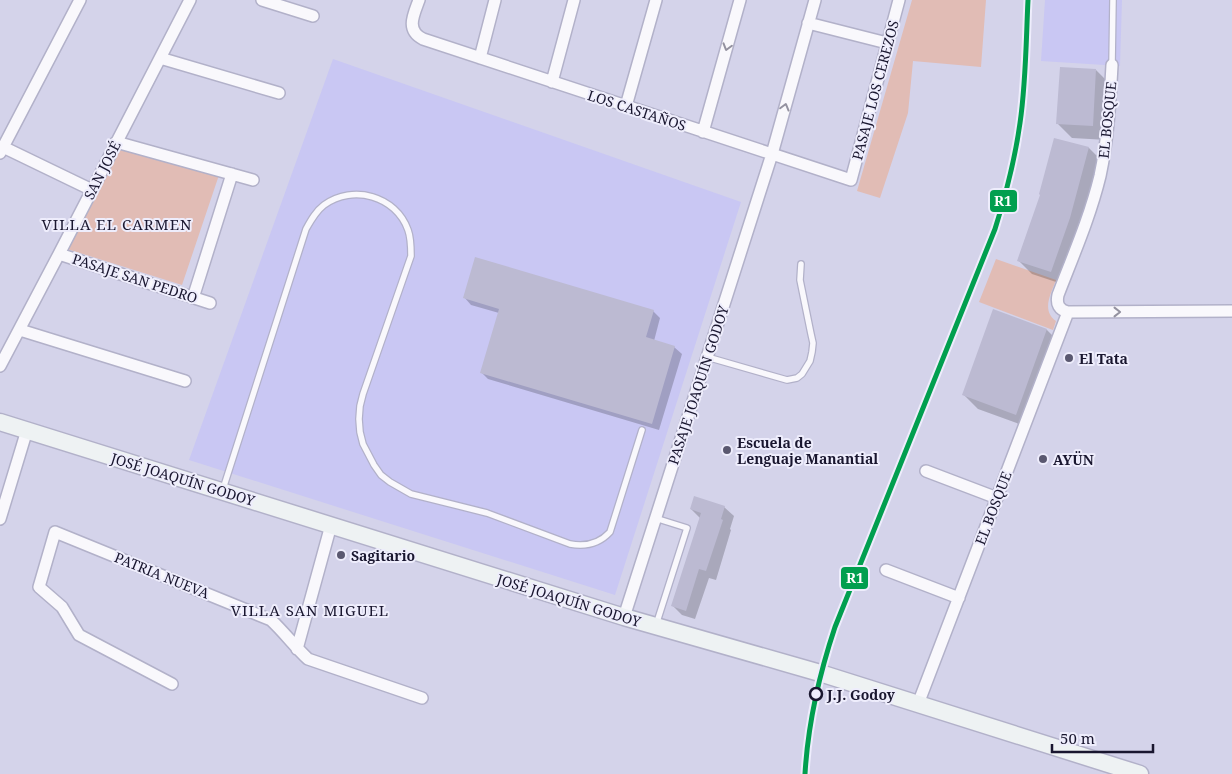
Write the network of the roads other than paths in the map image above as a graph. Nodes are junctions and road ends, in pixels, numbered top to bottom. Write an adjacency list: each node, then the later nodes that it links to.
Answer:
1 (80, 0): 23 (street)
2 (190, 0): 15 (street, SAN JOSÉ)
3 (262, 0): 12 (street)
4 (419, 0): 16 (street, LOS CASTAÑOS)
5 (495, 0): 16 (street)
6 (574, 0): 18 (street)
7 (656, 0): 20 (street)
8 (740, 0): 21 (street, one-way to 21)
9 (814, 0): 13 (street, PASAJE JOAQUÍN GODOY)
10 (899, 0): 14 (street, PASAJE LOS CEREZOS)
11 (1113, 0): 17 (lane)
12 (313, 16)
13 (808, 23): 14 (street); 24 (street, PASAJE JOAQUÍN GODOY, one-way to 13)
14 (887, 43): 27 (street, PASAJE LOS CEREZOS)
15 (160, 58): 19 (street); 22 (street, SAN JOSÉ)
16 (480, 58): 18 (street, LOS CASTAÑOS)
17 (1112, 65): 34 (street, EL BOSQUE)
18 (552, 82): 20 (street, LOS CASTAÑOS)
19 (279, 93)
20 (626, 106): 21 (street, LOS CASTAÑOS)
21 (703, 132): 24 (street, LOS CASTAÑOS)
22 (116, 142): 25 (street); 28 (street, SAN JOSÉ)
23 (2, 150): 28 (street)
24 (772, 154): 27 (street, LOS CASTAÑOS); 36 (street, PASAJE JOAQUÍN GODOY)
25 (232, 174): 26 (street); 31 (street)
26 (253, 180)
27 (850, 180)
28 (92, 190): 29 (street, SAN JOSÉ)
29 (60, 254): 31 (street, PASAJE SAN PEDRO); 35 (street, SAN JOSÉ)
30 (801, 264): 36 (lane)
31 (193, 298): 32 (street, PASAJE SAN PEDRO)
32 (210, 303)
33 (1232, 311): 34 (street, one-way to 33)
34 (1068, 312): 44 (street, EL BOSQUE)
35 (20, 330): 37 (street, SAN JOSÉ); 38 (street)
36 (707, 357): 45 (street, PASAJE JOAQUÍN GODOY)
37 (0, 366)
38 (185, 381)
39 (0, 422): 40 (street, JOSÉ JOAQUÍN GODOY)
40 (28, 430): 43 (street, JOSÉ JOAQUÍN GODOY); 46 (street)
41 (642, 430): 43 (lane)
42 (926, 471): 44 (street)
43 (222, 492): 47 (street, JOSÉ JOAQUÍN GODOY)
44 (997, 498): 49 (street, EL BOSQUE)
45 (655, 518): 50 (street, PASAJE JOAQUÍN GODOY); 51 (lane)
46 (0, 519)
47 (331, 525): 50 (street, JOSÉ JOAQUÍN GODOY); 52 (street)
48 (886, 570): 49 (street)
49 (959, 598): 55 (street, EL BOSQUE)
50 (624, 617): 51 (street, JOSÉ JOAQUÍN GODOY)
51 (655, 627): 55 (street, JOSÉ JOAQUÍN GODOY)
52 (297, 649): 53 (street, PATRIA NUEVA); 54 (street, PATRIA NUEVA)
53 (172, 684)
54 (422, 698)
55 (918, 704): 56 (street, JOSÉ JOAQUÍN GODOY)
56 (1140, 774)

